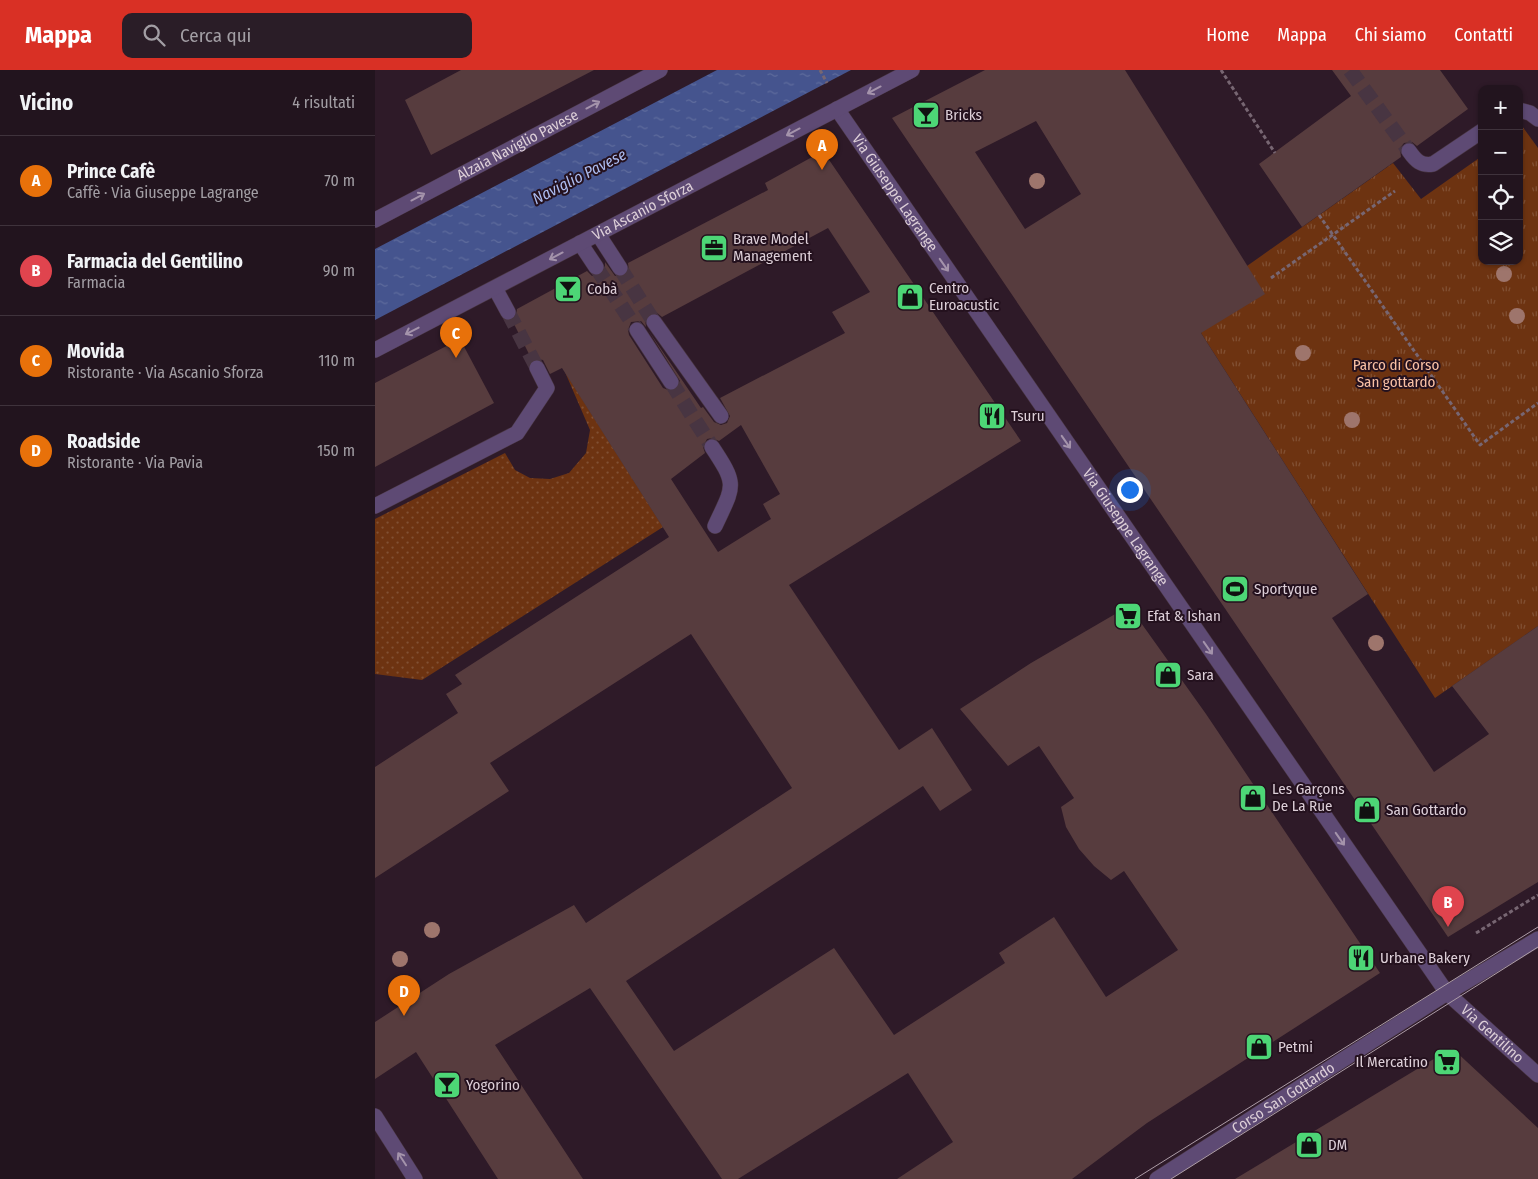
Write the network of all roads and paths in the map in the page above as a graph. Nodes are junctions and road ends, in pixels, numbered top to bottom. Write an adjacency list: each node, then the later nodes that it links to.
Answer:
1 (660, 70): 14 (street, Alzaia Naviglio Pavese, one-way to 1)
2 (820, 70): 5 (path)
3 (912, 70): 6 (street, Via Ascanio Sforza, one-way to 6)
4 (1221, 70): 11 (path)
5 (829, 85)
6 (837, 110): 15 (street, Via Ascanio Sforza, one-way to 15); 36 (street, Via Giuseppe Lagrange, one-way to 36)
7 (1523, 111): 8 (street)
8 (1538, 119)
9 (1478, 134): 10 (street)
10 (1409, 152)
11 (1275, 153)
12 (1395, 191): 16 (path)
13 (1319, 215): 16 (path)
14 (375, 220)
15 (598, 234): 17 (street, Via Ascanio Sforza); 19 (street)
16 (1333, 235): 20 (path); 28 (path)
17 (580, 243): 18 (street); 21 (street, Via Ascanio Sforza, one-way to 21)
18 (595, 267)
19 (620, 268)
20 (1271, 278)
21 (495, 288): 22 (street); 25 (street, Via Ascanio Sforza, one-way to 25)
22 (508, 312)
23 (654, 322): 29 (street)
24 (637, 330): 27 (street)
25 (375, 350)
26 (537, 368): 31 (street)
27 (671, 382)
28 (1538, 403)
29 (721, 416)
30 (713, 447): 32 (street)
31 (375, 506)
32 (715, 526)
33 (1538, 895): 34 (path)
34 (1477, 933)
35 (1538, 939): 36 (street, Corso San Gottardo)
36 (1447, 993): 37 (street, Via Gentilino); 40 (street, Corso San Gottardo)
37 (1538, 1075)
38 (375, 1116): 39 (street, one-way to 38)
39 (415, 1179)
40 (1157, 1179)

